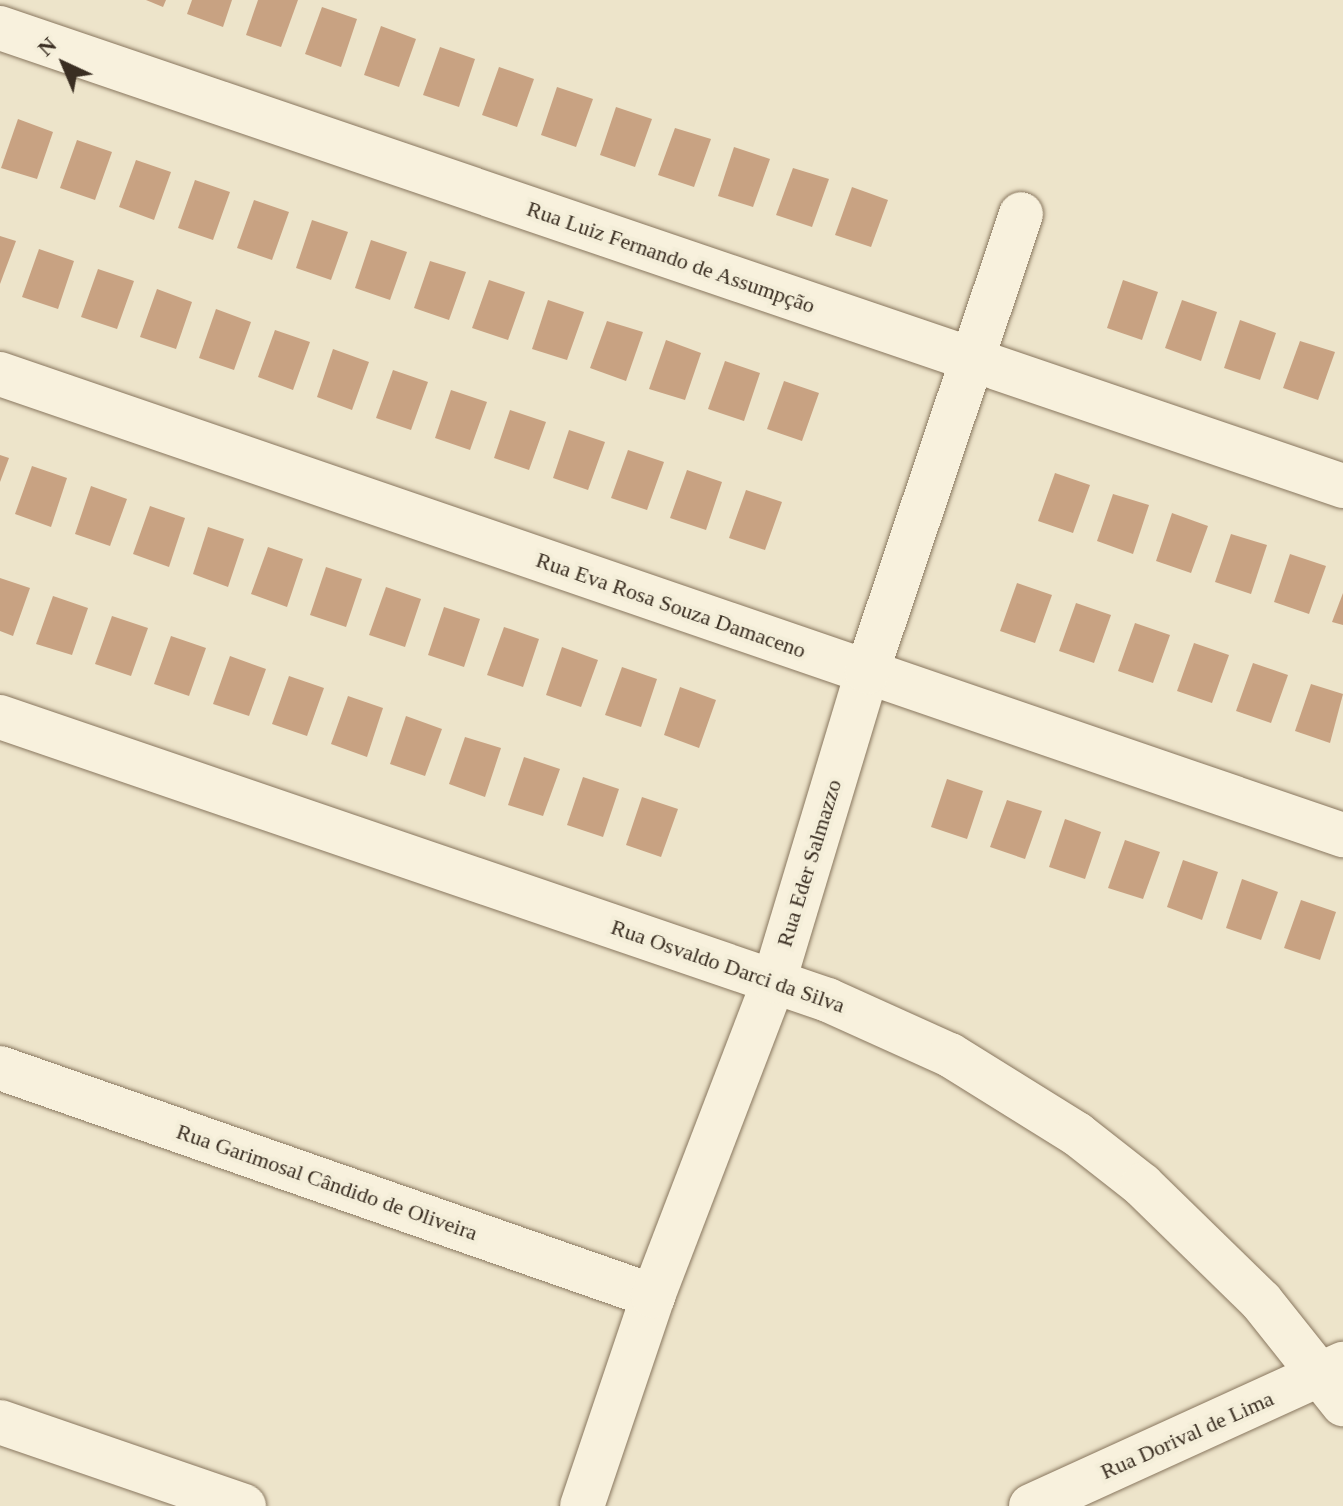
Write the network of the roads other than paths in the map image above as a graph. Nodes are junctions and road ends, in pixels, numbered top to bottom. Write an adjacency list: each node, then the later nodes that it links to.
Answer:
1 (0, 28): 3 (street, Rua Luiz Fernando de Assumpção)
2 (1021, 214): 3 (street, Rua Eder Salmazzo)
3 (972, 359): 5 (street, Rua Luiz Fernando de Assumpção); 6 (street, Rua Eder Salmazzo)
4 (0, 374): 6 (street, Rua Eva Rosa Souza Damaceno)
5 (1343, 486)
6 (867, 672): 8 (street, Rua Eva Rosa Souza Damaceno); 9 (street, Rua Eder Salmazzo)
7 (0, 717): 9 (street, Rua Osvaldo Darci da Silva)
8 (1343, 835)
9 (774, 981): 11 (street, Rua Eder Salmazzo); 12 (street, Rua Osvaldo Darci da Silva)
10 (0, 1068): 11 (street, Rua Garimosal Cândido de Oliveira)
11 (653, 1296): 15 (street, Rua Eder Salmazzo)
12 (1336, 1380): 16 (street, Rua Dorival de Lima)
13 (0, 1422): 14 (street)
14 (244, 1506)
15 (582, 1506)
16 (1031, 1506)

